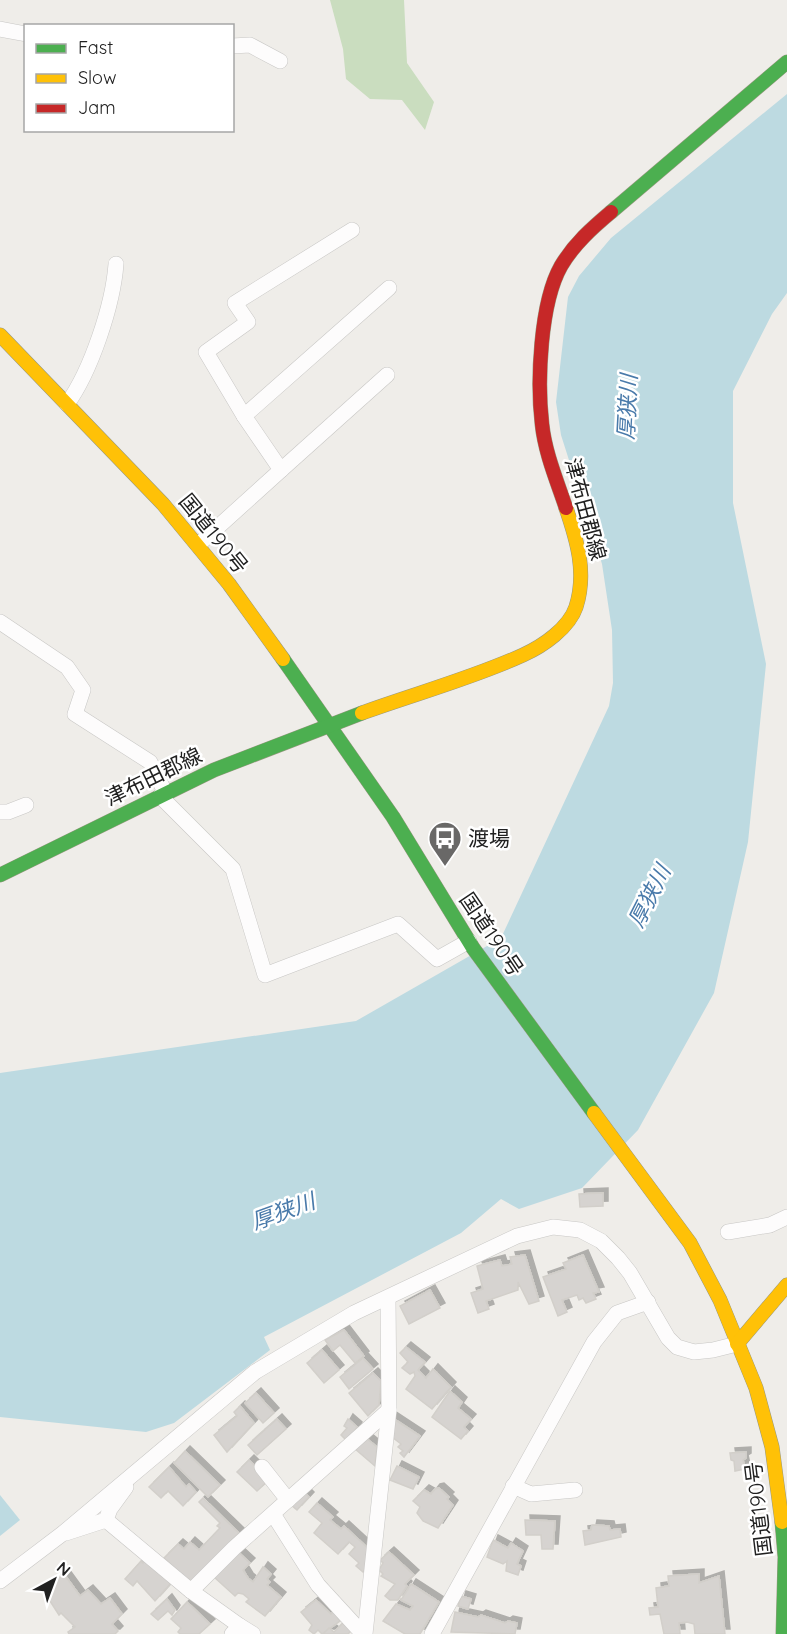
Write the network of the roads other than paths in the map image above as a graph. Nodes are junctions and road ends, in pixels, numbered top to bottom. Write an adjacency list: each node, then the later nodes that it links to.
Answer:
1 (0, 29): 2 (street)
2 (24, 34)
3 (234, 46): 4 (street)
4 (280, 61)
5 (787, 62): 16 (main road, 津布田郡線)
6 (352, 230): 12 (street)
7 (116, 264): 11 (street)
8 (389, 288): 12 (street)
9 (0, 335): 11 (main road, 国道190号)
10 (387, 375): 13 (street)
11 (67, 404): 14 (main road, 国道190号)
12 (244, 416): 13 (street)
13 (281, 470): 14 (street)
14 (198, 545): 16 (main road, 国道190号)
15 (0, 622): 17 (street)
16 (331, 724): 17 (main road, 津布田郡線); 21 (main road, 国道190号)
17 (163, 794): 20 (main road, 津布田郡線); 21 (street)
18 (26, 806): 19 (street)
19 (0, 812)
20 (0, 875)
21 (471, 945): 27 (main road, 国道190号)
22 (787, 1217): 23 (street)
23 (728, 1232)
24 (787, 1285): 27 (main road)
25 (388, 1298): 26 (street); 28 (street); 30 (street)
26 (648, 1302): 27 (street); 31 (street)
27 (737, 1344): 40 (main road, 国道190号)
28 (390, 1410): 33 (street); 42 (street)
29 (262, 1467): 33 (street)
30 (132, 1474): 35 (street); 36 (street)
31 (513, 1486): 32 (street); 43 (street)
32 (575, 1490)
33 (288, 1500): 34 (street)
34 (273, 1514): 38 (street); 42 (street)
35 (106, 1520): 36 (street); 38 (street)
36 (62, 1534): 37 (street)
37 (4, 1578): 39 (street)
38 (191, 1590): 41 (street)
39 (0, 1592)
40 (786, 1603): 44 (main road, 国道190号)
41 (242, 1631)
42 (364, 1634)
43 (432, 1634)
44 (783, 1634)

